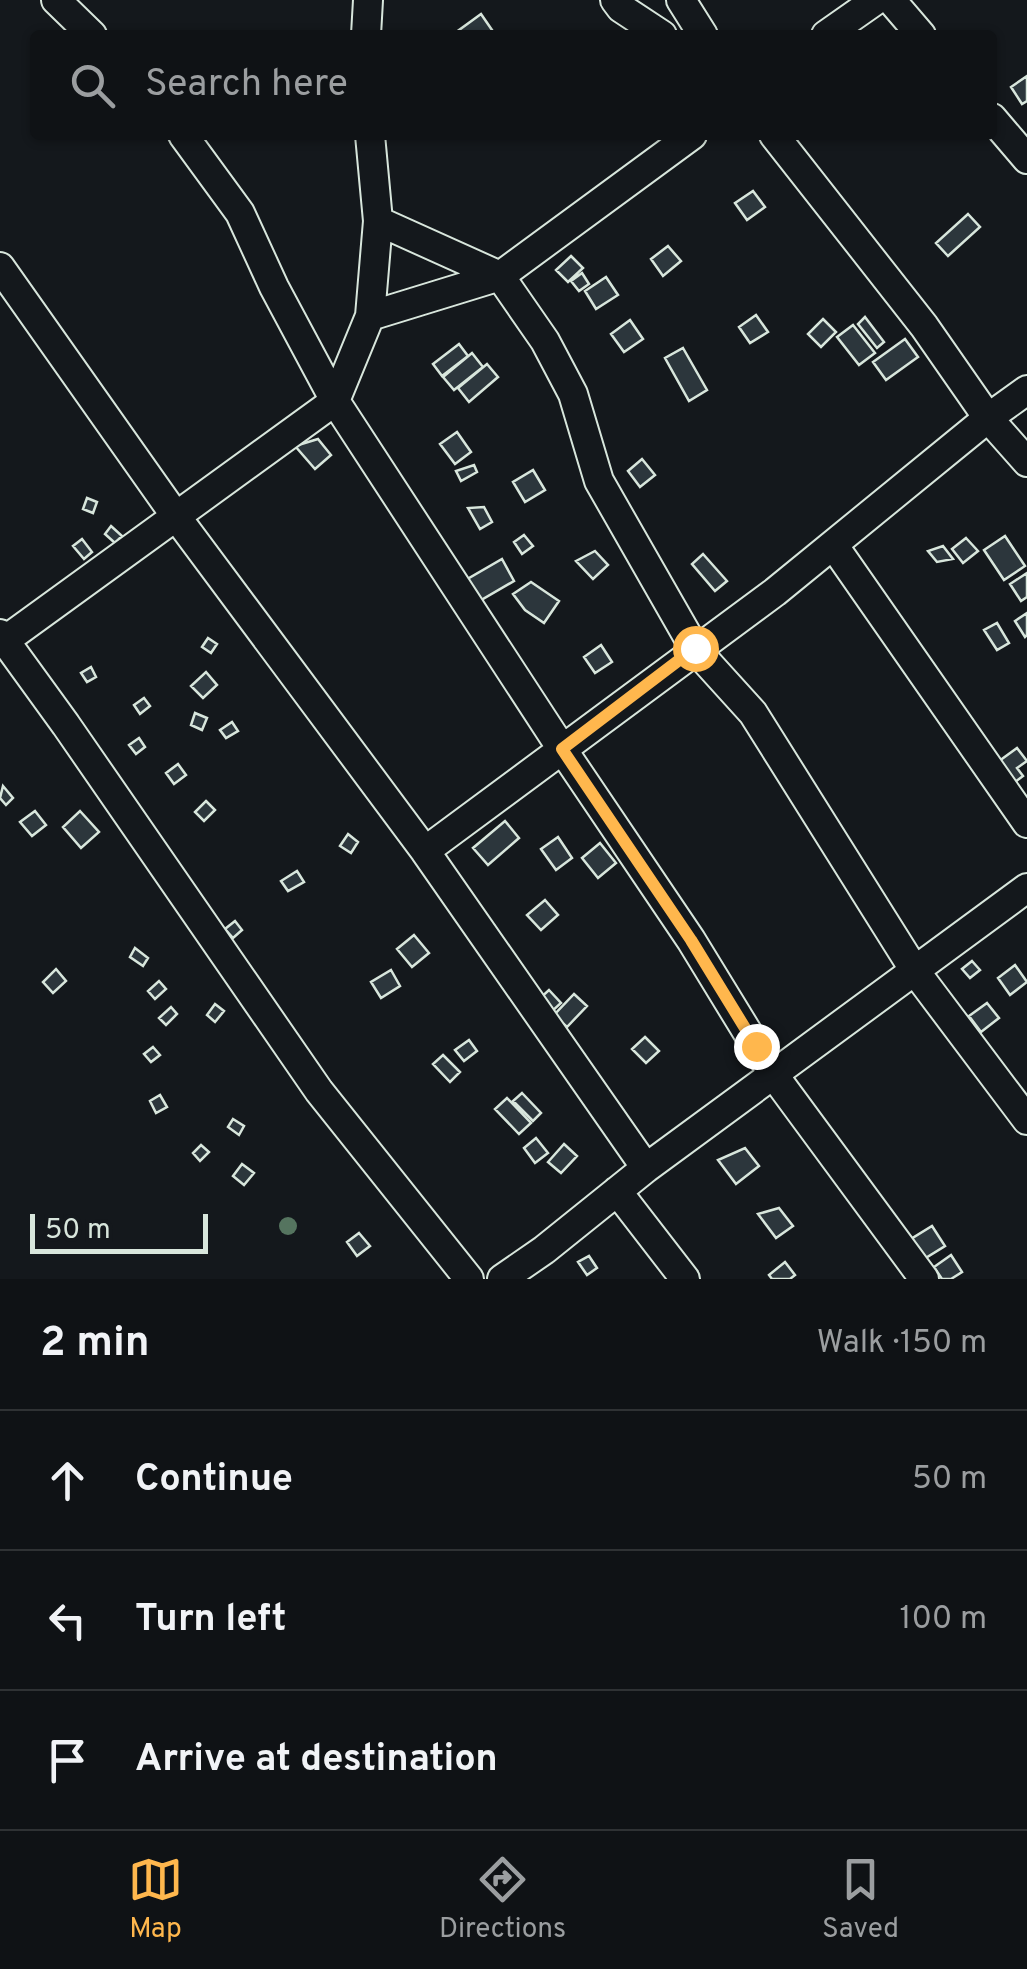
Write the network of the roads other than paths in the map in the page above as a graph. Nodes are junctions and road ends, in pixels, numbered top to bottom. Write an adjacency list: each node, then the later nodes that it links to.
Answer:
1 (56, 0): 7 (street)
2 (368, 0): 8 (street)
3 (615, 0): 9 (street)
4 (680, 0): 10 (street)
5 (876, 0): 11 (street)
6 (891, 0): 12 (street)
7 (87, 30)
8 (366, 30)
9 (654, 30)
10 (700, 30)
11 (833, 30)
12 (917, 30)
13 (997, 124): 18 (street)
14 (187, 140): 24 (street)
15 (370, 140): 19 (street)
16 (685, 140): 21 (street)
17 (778, 140): 25 (street)
18 (1027, 159)
19 (378, 222): 21 (street); 22 (street)
20 (0, 267): 27 (street)
21 (500, 276): 22 (street); 30 (street)
22 (370, 316): 24 (street)
23 (1027, 390): 25 (street)
24 (335, 402): 27 (street); 31 (street)
25 (988, 418): 26 (street); 28 (street)
26 (1027, 462)
27 (175, 516): 29 (street); 33 (street)
28 (834, 546): 30 (street); 32 (street)
29 (2, 639): 40 (street)
30 (695, 648): 31 (street); 35 (street)
31 (562, 749): 33 (street); 36 (street)
32 (1027, 822)
33 (425, 850): 38 (street)
34 (1027, 888): 35 (street)
35 (916, 971): 36 (street); 37 (street)
36 (773, 1074): 38 (street); 43 (street)
37 (1027, 1120)
38 (646, 1168): 39 (street)
39 (617, 1192): 41 (street); 42 (street)
40 (469, 1279)
41 (502, 1279)
42 (685, 1279)
43 (924, 1279)

